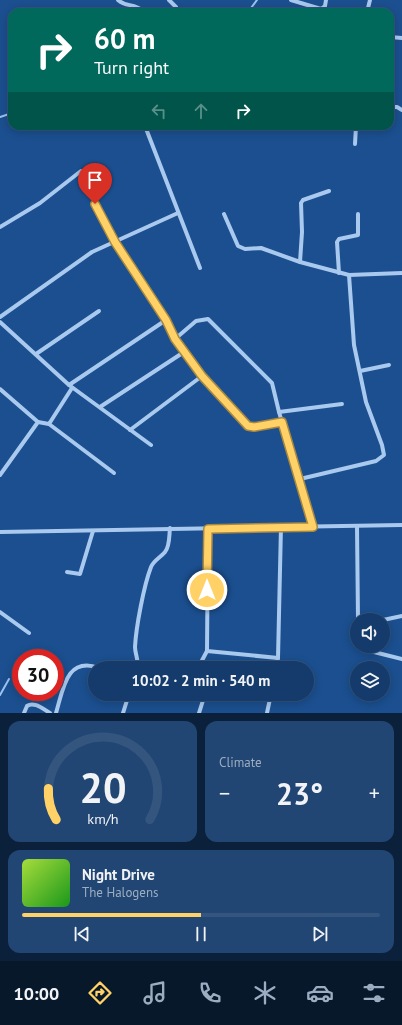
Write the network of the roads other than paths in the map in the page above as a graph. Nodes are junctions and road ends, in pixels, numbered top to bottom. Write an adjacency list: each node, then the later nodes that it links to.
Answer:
1 (118, 0): 6 (street)
2 (169, 0): 5 (street)
3 (291, 0): 4 (street)
4 (307, 5): 7 (street); 8 (street)
5 (176, 7)
6 (140, 8)
7 (307, 8)
8 (318, 8)
9 (147, 130): 15 (street)
10 (356, 130): 11 (street)
11 (355, 144)
12 (80, 171): 18 (street)
13 (329, 191): 20 (street)
14 (95, 204): 19 (street)
15 (178, 213): 19 (street); 21 (street)
16 (224, 214): 20 (street)
17 (358, 214): 22 (street)
18 (0, 227)
19 (115, 242): 26 (street); 27 (street)
20 (300, 262): 22 (street)
21 (200, 268)
22 (339, 273): 24 (street)
23 (402, 273): 24 (street)
24 (349, 275): 33 (street)
25 (99, 311): 31 (street)
26 (0, 317)
27 (166, 320): 29 (street); 35 (street)
28 (0, 322): 31 (street)
29 (175, 339): 30 (street); 39 (street)
30 (184, 352): 34 (street); 38 (street)
31 (36, 354): 35 (street)
32 (389, 365): 33 (street)
33 (360, 371): 47 (street)
34 (202, 376): 41 (street); 43 (street)
35 (70, 386): 38 (street); 42 (street)
36 (0, 389): 40 (street)
37 (342, 404): 39 (street)
38 (100, 407): 43 (street)
39 (279, 412): 41 (street)
40 (38, 422): 42 (street); 46 (street)
41 (282, 422): 47 (street)
42 (48, 424): 45 (street)
43 (130, 430): 44 (street)
44 (152, 446)
45 (114, 473)
46 (0, 475)
47 (300, 479): 51 (street)
48 (402, 525): 50 (street)
49 (281, 526): 51 (street); 53 (street); 64 (street)
50 (357, 526): 51 (street); 58 (street)
51 (313, 527)
52 (170, 528): 53 (street); 54 (street); 66 (street)
53 (208, 529): 62 (street)
54 (93, 531): 55 (street); 56 (street)
55 (0, 532)
56 (67, 572)
57 (0, 612): 61 (street)
58 (358, 613)
59 (402, 616): 60 (street)
60 (390, 619)
61 (29, 633)
62 (207, 651): 64 (street); 67 (street)
63 (378, 653): 65 (street)
64 (278, 658): 68 (street)
65 (402, 659)
66 (138, 661)
67 (202, 661)
68 (277, 661)
69 (88, 666): 75 (street)
70 (127, 701): 76 (street)
71 (202, 701): 77 (street)
72 (270, 701): 78 (street)
73 (24, 713): 74 (street)
74 (50, 713)
75 (56, 713)
76 (123, 713)
77 (198, 713)
78 (267, 713)

